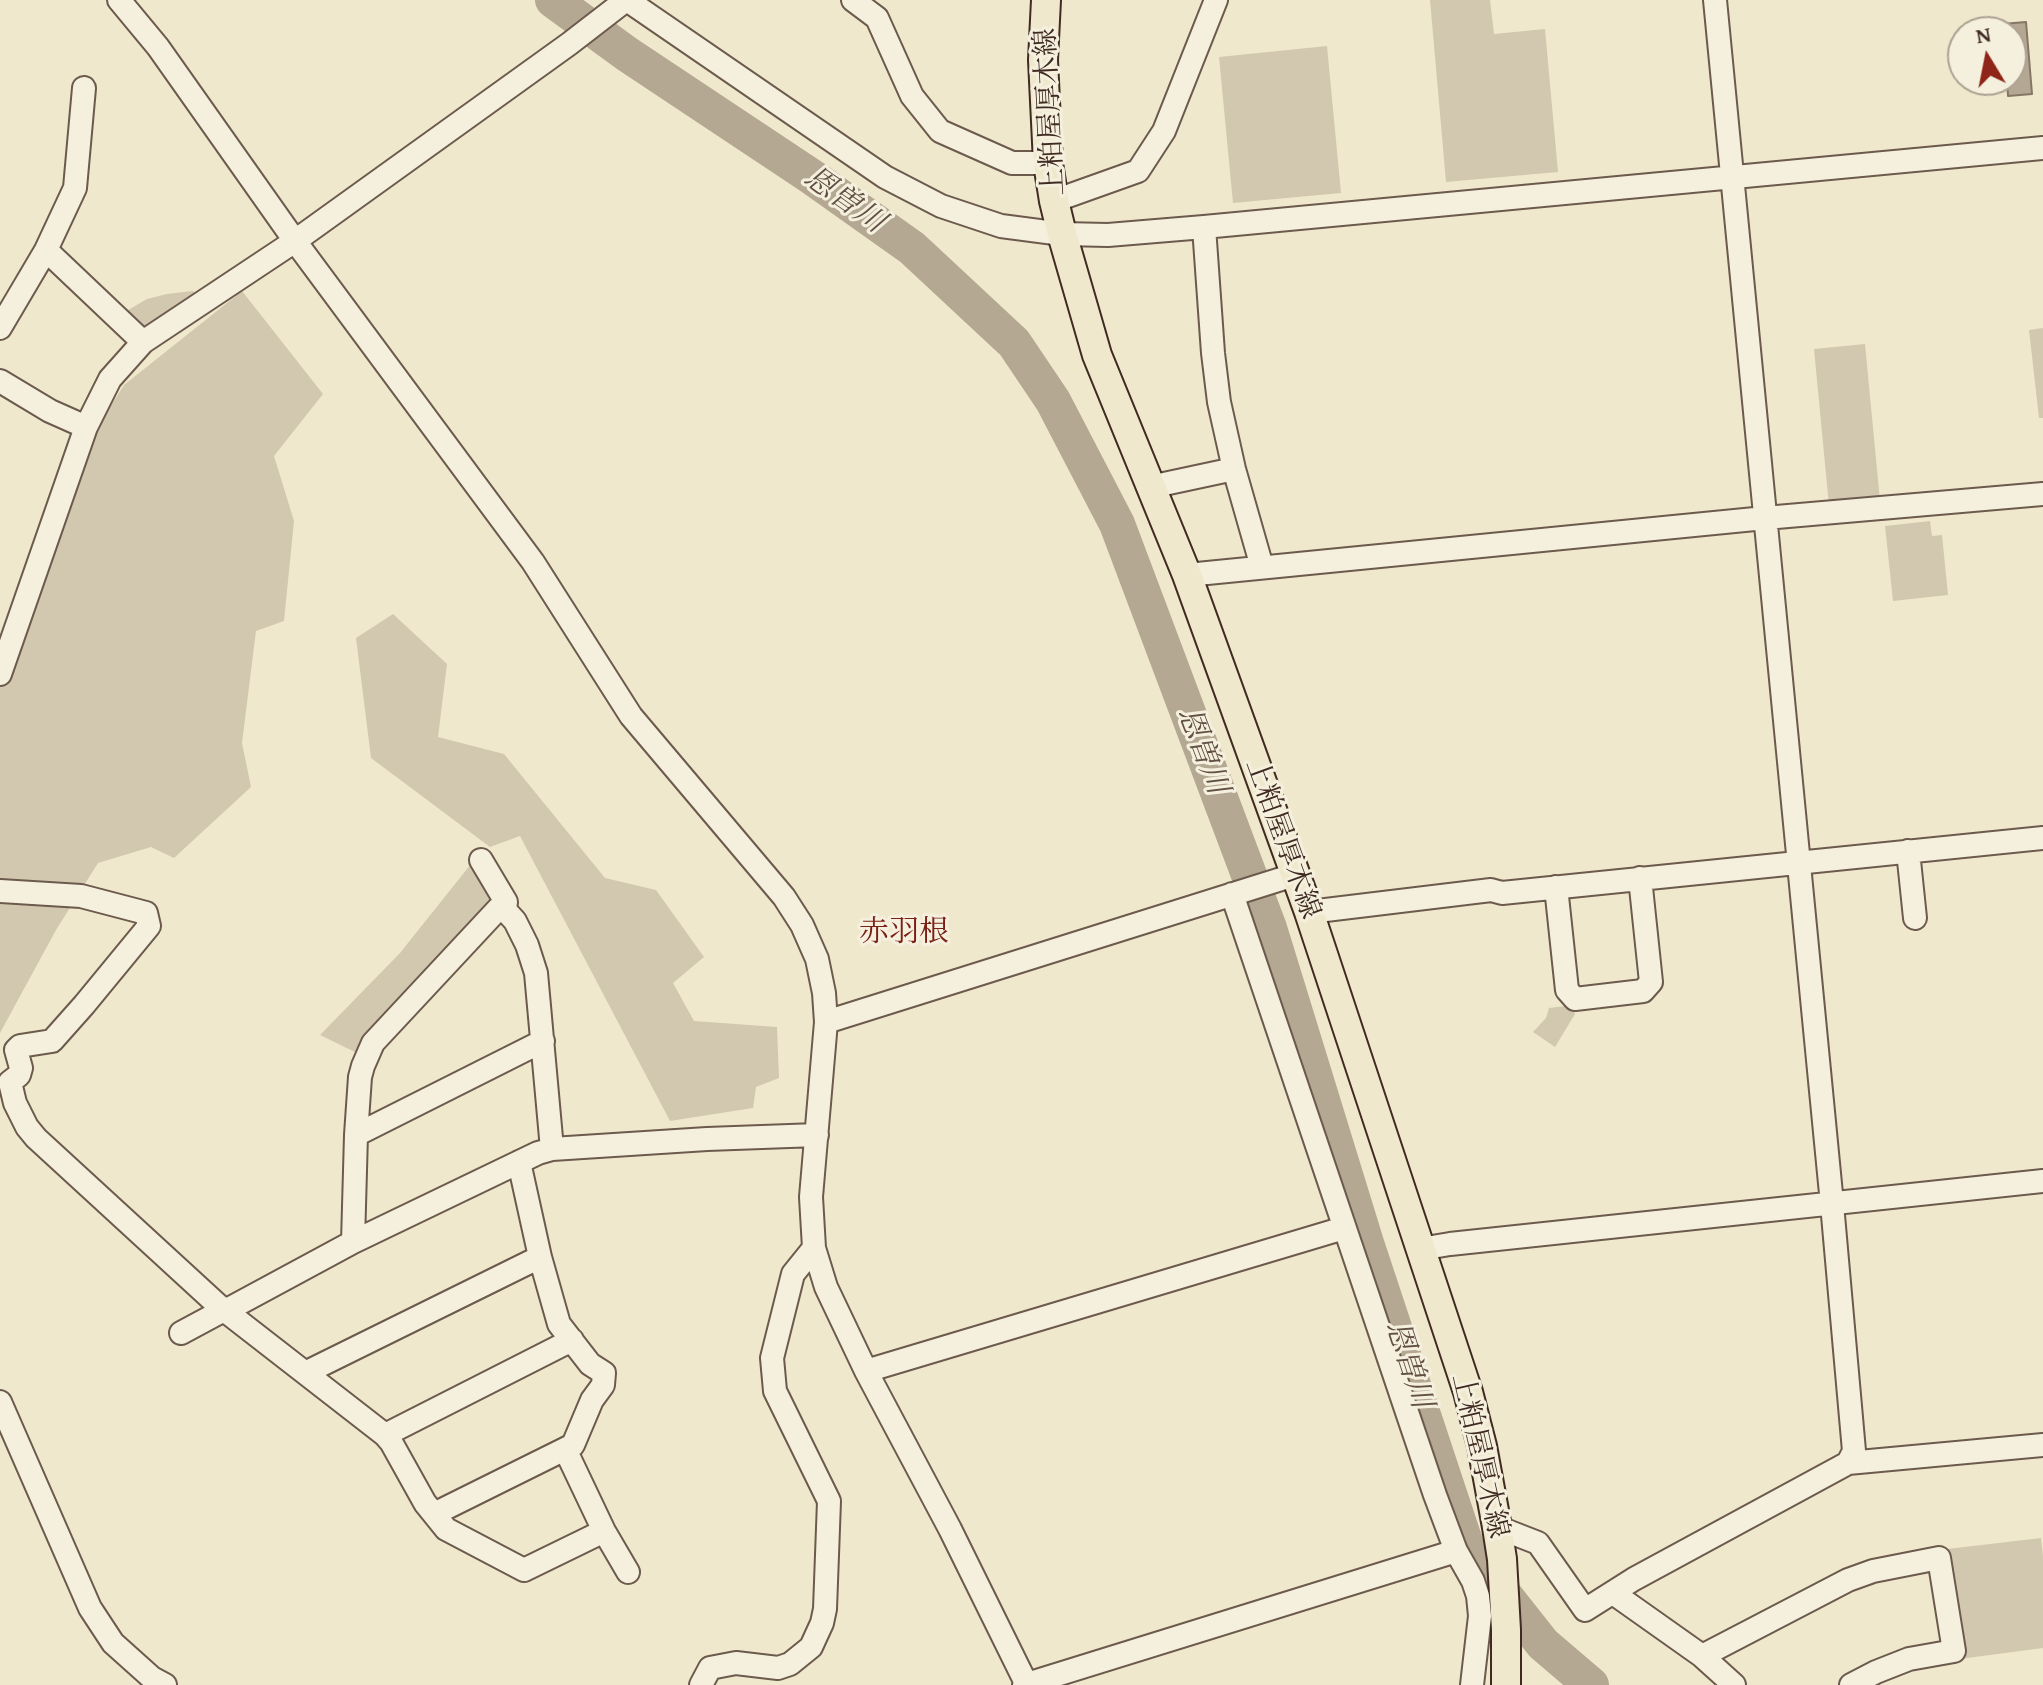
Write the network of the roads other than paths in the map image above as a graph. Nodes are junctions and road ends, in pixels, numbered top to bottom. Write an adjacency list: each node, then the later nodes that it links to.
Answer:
1 (119, 0): 14 (street)
2 (853, 0): 9 (street)
3 (1046, 0): 9 (main road, 上粕屋厚木線)
4 (1216, 0): 11 (street)
5 (1715, 0): 10 (street)
6 (622, 3): 13 (street); 14 (street)
7 (84, 88): 15 (street)
8 (2043, 148): 10 (street)
9 (1048, 163): 11 (main road, 上粕屋厚木線)
10 (1731, 178): 12 (street); 23 (street)
11 (1054, 201): 13 (main road, 上粕屋厚木線)
12 (1204, 227): 13 (street); 20 (street)
13 (1062, 234): 21 (main road, 上粕屋厚木線)
14 (295, 241): 17 (street); 39 (street)
15 (46, 250): 16 (street); 17 (street)
16 (0, 328)
17 (143, 342): 19 (street)
18 (0, 381): 19 (street)
19 (86, 427): 26 (street)
20 (1234, 469): 21 (street); 24 (street)
21 (1150, 487): 25 (main road, 上粕屋厚木線)
22 (2043, 494): 23 (street)
23 (1765, 518): 24 (street); 30 (street)
24 (1262, 567): 25 (street)
25 (1187, 575): 32 (main road, 上粕屋厚木線)
26 (0, 674)
27 (2043, 838): 28 (street)
28 (1908, 851): 30 (street); 38 (street)
29 (481, 860): 36 (street)
30 (1799, 862): 31 (street); 48 (street)
31 (1640, 878): 33 (street); 33 (street)
32 (1283, 879): 35 (street); 37 (main road, 上粕屋厚木線)
33 (1556, 887): 37 (street)
34 (0, 891): 41 (street)
35 (1234, 894): 39 (street); 49 (street)
36 (505, 910): 40 (street); 43 (street)
37 (1309, 912): 52 (main road, 上粕屋厚木線)
38 (1915, 918)
39 (826, 1022): 44 (street)
40 (543, 1041): 43 (street); 45 (street)
41 (9, 1060): 42 (street)
42 (5, 1078): 54 (street)
43 (356, 1135): 50 (street)
44 (817, 1135): 45 (street); 51 (street)
45 (552, 1149): 46 (street)
46 (519, 1162): 50 (street); 53 (street)
47 (2043, 1181): 48 (street)
48 (1832, 1204): 52 (street); 63 (street)
49 (1344, 1228): 57 (street); 67 (street)
50 (353, 1242): 54 (street)
51 (814, 1248): 57 (street); 72 (street)
52 (1420, 1249): 65 (main road, 上粕屋厚木線)
53 (540, 1257): 56 (street); 58 (street)
54 (227, 1310): 55 (street); 58 (street)
55 (181, 1333)
56 (572, 1340): 60 (street); 62 (street)
57 (866, 1371): 73 (street)
58 (307, 1372): 60 (street)
59 (0, 1402): 71 (street)
60 (385, 1435): 64 (street)
61 (2043, 1445): 63 (street)
62 (565, 1449): 64 (street); 66 (street)
63 (1848, 1463): 69 (street)
64 (434, 1514): 66 (street)
65 (1497, 1527): 69 (street); 75 (main road, 上粕屋厚木線)
66 (604, 1531): 68 (street)
67 (1456, 1551): 73 (street); 74 (street)
68 (628, 1572)
69 (1613, 1593): 70 (street)
70 (1702, 1656): 76 (street); 77 (street)
71 (165, 1685)
72 (701, 1685)
73 (1026, 1685)
74 (1472, 1685)
75 (1506, 1685)
76 (1734, 1685)
77 (1851, 1685)

